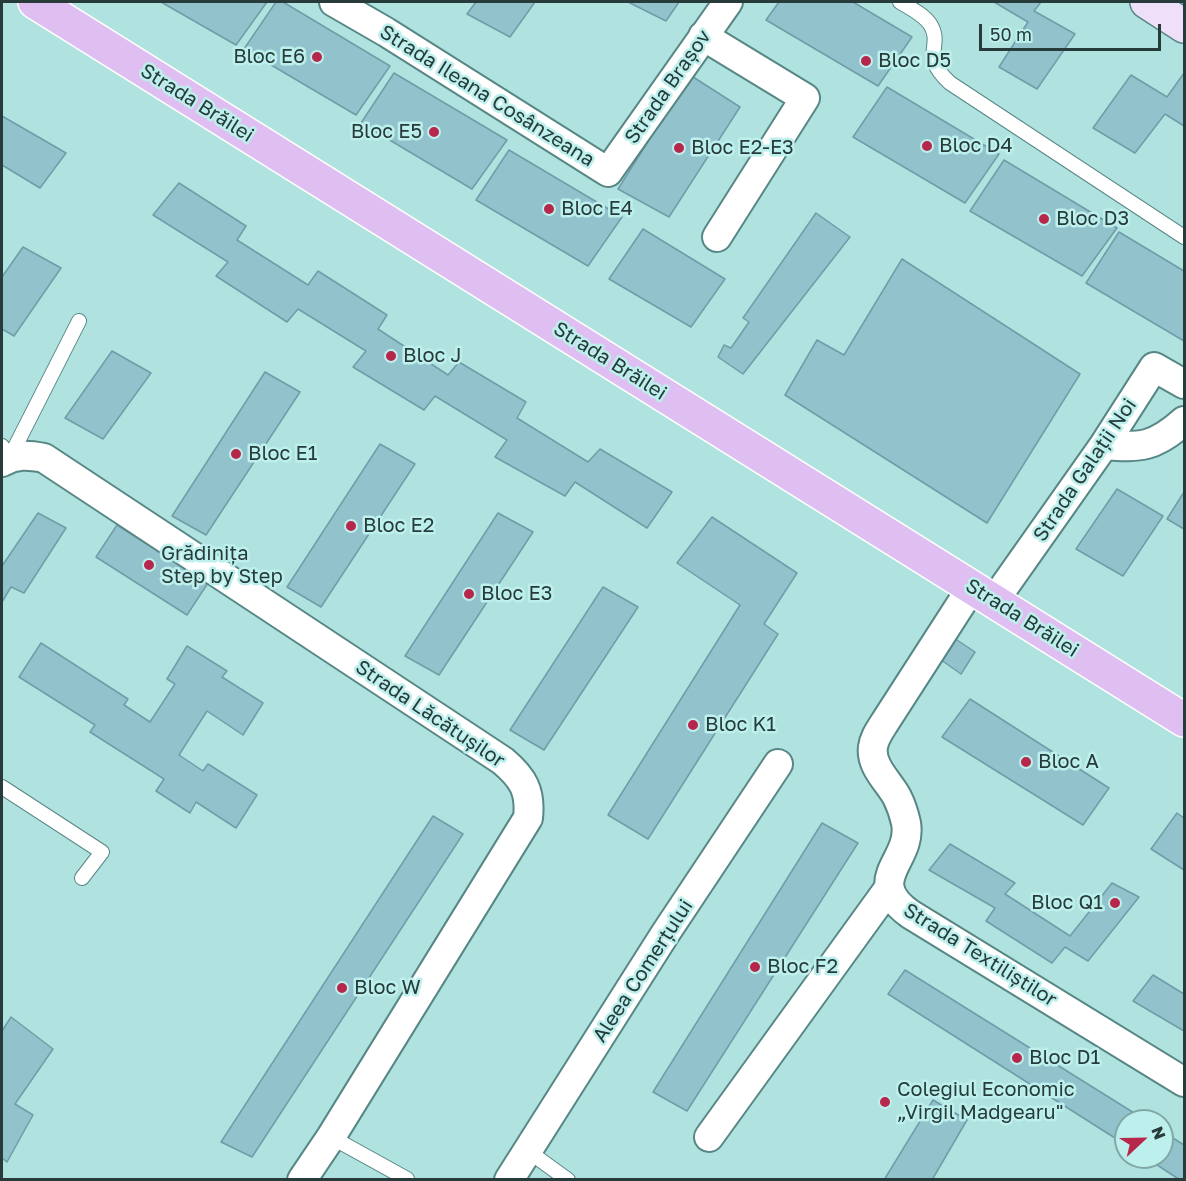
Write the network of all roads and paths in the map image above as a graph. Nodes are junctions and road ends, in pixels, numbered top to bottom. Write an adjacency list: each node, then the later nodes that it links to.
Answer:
1 (35, 2): 16 (main road, Strada Brăilei)
2 (334, 2): 8 (street, Strada Ileana Cosânzeana)
3 (728, 2): 7 (street, Strada Brașov)
4 (900, 2): 10 (lane)
5 (1147, 2): 6 (street)
6 (1185, 26)
7 (703, 36): 8 (street, Strada Brașov); 9 (street)
8 (612, 175)
9 (717, 237)
10 (1185, 237)
11 (79, 321): 15 (lane)
12 (1185, 384): 14 (street, Strada Galații Noi)
13 (1185, 421): 14 (street)
14 (1104, 445): 16 (street, Strada Galații Noi)
15 (4, 455): 23 (street, Strada Lăcătușilor)
16 (983, 594): 17 (main road, Strada Brăilei); 21 (street, Strada Textiliștilor)
17 (1185, 720)
18 (778, 764): 25 (street, Aleea Comerțului)
19 (2, 787): 20 (lane)
20 (82, 878)
21 (889, 888): 22 (street, Strada Textiliștilor); 24 (street)
22 (1185, 1082)
23 (331, 1137): 26 (street, Strada Lăcătușilor); 27 (lane)
24 (709, 1137)
25 (528, 1151): 28 (street, Aleea Comerțului); 29 (lane)
26 (303, 1179)
27 (407, 1179)
28 (509, 1179)
29 (568, 1179)

